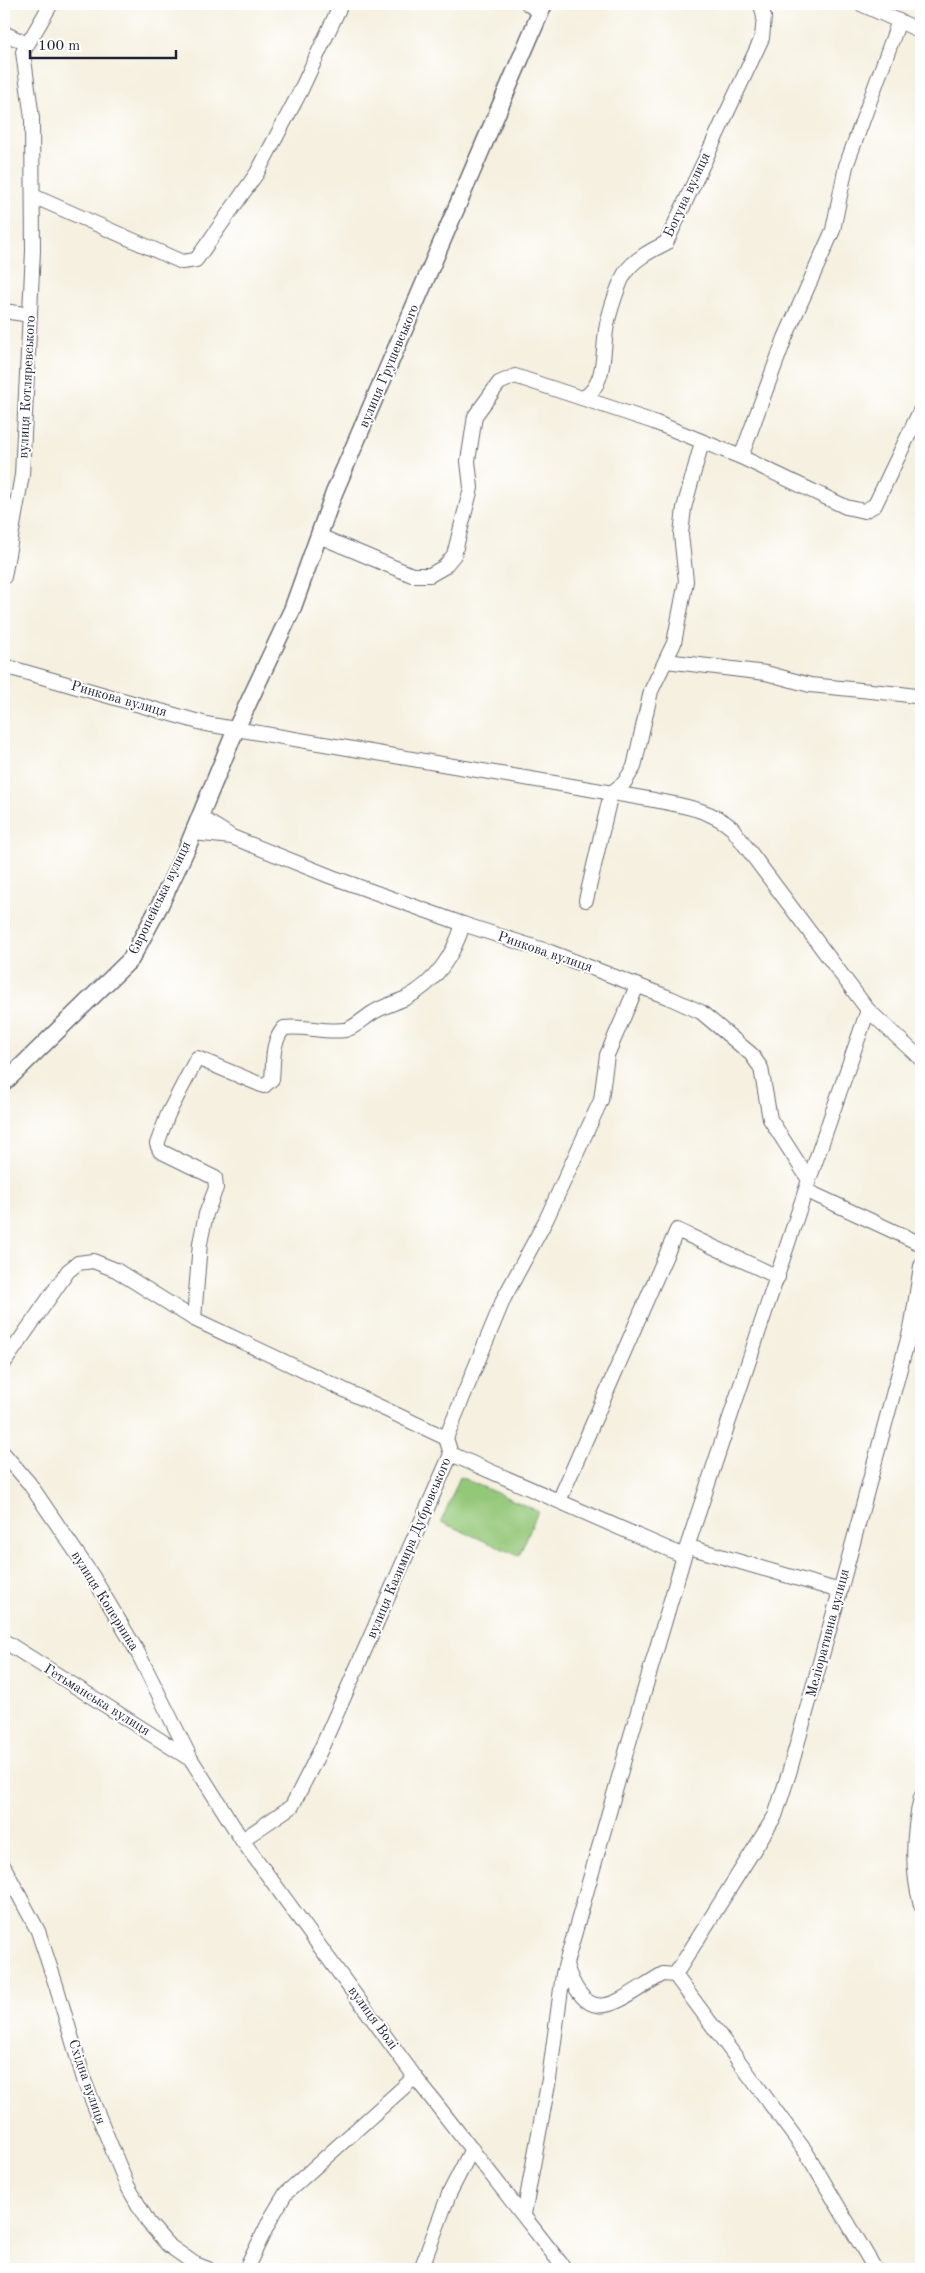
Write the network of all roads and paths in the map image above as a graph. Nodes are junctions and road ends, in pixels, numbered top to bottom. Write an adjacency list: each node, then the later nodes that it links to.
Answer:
1 (50, 4): 9 (street, вулиця Котляревського)
2 (341, 4): 10 (street)
3 (761, 4): 13 (street, Богуна вулиця)
4 (861, 4): 6 (street)
5 (538, 7): 17 (main road, вулиця Грушевського)
6 (899, 21): 7 (street); 16 (street)
7 (921, 30)
8 (4, 33): 9 (street)
9 (26, 44): 10 (street, вулиця Котляревського)
10 (33, 196): 12 (street, вулиця Котляревського)
11 (4, 311): 12 (street)
12 (30, 315): 18 (street, вулиця Котляревського)
13 (583, 398): 15 (street); 17 (street)
14 (921, 409): 16 (street)
15 (702, 442): 16 (street); 19 (street)
16 (741, 457)
17 (319, 536): 22 (main road, вулиця Грушевського)
18 (4, 577)
19 (666, 661): 21 (street); 23 (street)
20 (4, 666): 22 (street, Ринкова вулиця)
21 (921, 697)
22 (236, 729): 23 (street, Ринкова вулиця); 24 (main road, Європейська вулиця)
23 (611, 793): 27 (street); 30 (street, Ринкова вулиця)
24 (199, 816): 25 (main road, Європейська вулиця); 26 (street)
25 (193, 832): 26 (street, Ринкова вулиця); 32 (main road, Європейська вулиця)
26 (232, 836): 28 (street, Ринкова вулиця)
27 (586, 900)
28 (463, 924): 29 (street, Ринкова вулиця); 37 (street)
29 (637, 986): 33 (street, Ринкова вулиця); 39 (street, вулиця Казимира Дубровського)
30 (868, 1010): 31 (street, Ринкова вулиця); 33 (street)
31 (921, 1059)
32 (4, 1083)
33 (808, 1185): 34 (street); 36 (street)
34 (921, 1244)
35 (921, 1266): 44 (street, Меліоративна вулиця)
36 (778, 1277): 42 (street); 43 (street)
37 (194, 1318): 38 (street); 39 (street)
38 (4, 1363)
39 (446, 1438): 41 (street, вулиця Казимира Дубровського)
40 (4, 1454): 46 (street, вулиця Коперника)
41 (451, 1454): 42 (street); 48 (street, вулиця Казимира Дубровського)
42 (559, 1501): 43 (street)
43 (687, 1551): 44 (street); 51 (street)
44 (840, 1591): 52 (street, Меліоративна вулиця)
45 (4, 1641): 46 (street, Гетьманська вулиця)
46 (191, 1759): 48 (street, вулиця Волі)
47 (921, 1797): 50 (street)
48 (242, 1840): 53 (street, вулиця Волі)
49 (4, 1867): 56 (street, Східна вулиця)
50 (921, 1905)
51 (566, 1965): 52 (street); 55 (street)
52 (674, 1975): 60 (street)
53 (416, 2077): 54 (street, вулиця Волі); 57 (street)
54 (472, 2149): 55 (street, вулиця Волі); 58 (street)
55 (524, 2214): 59 (street, вулиця Волі)
56 (208, 2269)
57 (246, 2269)
58 (421, 2269)
59 (565, 2269)
60 (875, 2269)

